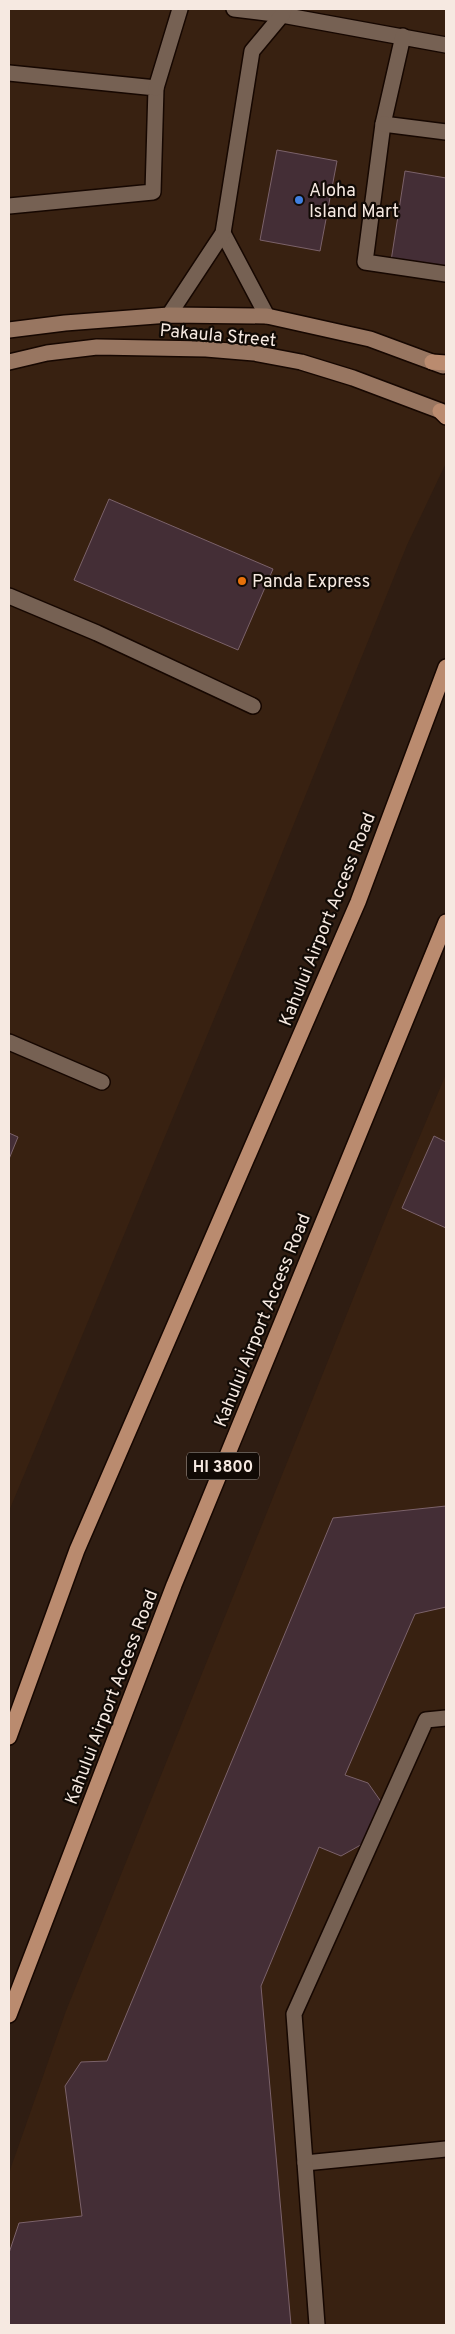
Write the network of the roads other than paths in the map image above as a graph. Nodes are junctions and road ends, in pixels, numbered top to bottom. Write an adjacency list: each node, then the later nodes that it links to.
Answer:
1 (180, 9): 7 (lane)
2 (234, 9): 3 (lane)
3 (283, 12): 4 (lane); 11 (lane)
4 (403, 36): 5 (lane); 8 (lane)
5 (446, 45)
6 (9, 73): 7 (lane)
7 (156, 88): 10 (lane)
8 (383, 124): 9 (lane); 12 (lane)
9 (446, 132)
10 (9, 206)
11 (223, 233): 13 (lane); 14 (lane)
12 (446, 274)
13 (169, 315): 14 (street, Pakaula Street); 15 (street, Pakaula Street)
14 (267, 316): 17 (street, Pakaula Street)
15 (9, 330)
16 (9, 362): 19 (street, Pakaula Street)
17 (439, 363): 18 (street, Pakaula Street)
18 (446, 368)
19 (444, 414)
20 (9, 596): 22 (lane)
21 (446, 667): 27 (main road, Kahului Airport Access Road)
22 (253, 706)
23 (446, 922): 28 (main road, Kahului Airport Access Road / HI 3800)
24 (9, 1042): 25 (lane)
25 (102, 1082)
26 (446, 1718): 30 (lane)
27 (9, 1737)
28 (9, 2015)
29 (446, 2149): 30 (lane)
30 (305, 2163): 31 (lane)
31 (317, 2325)

